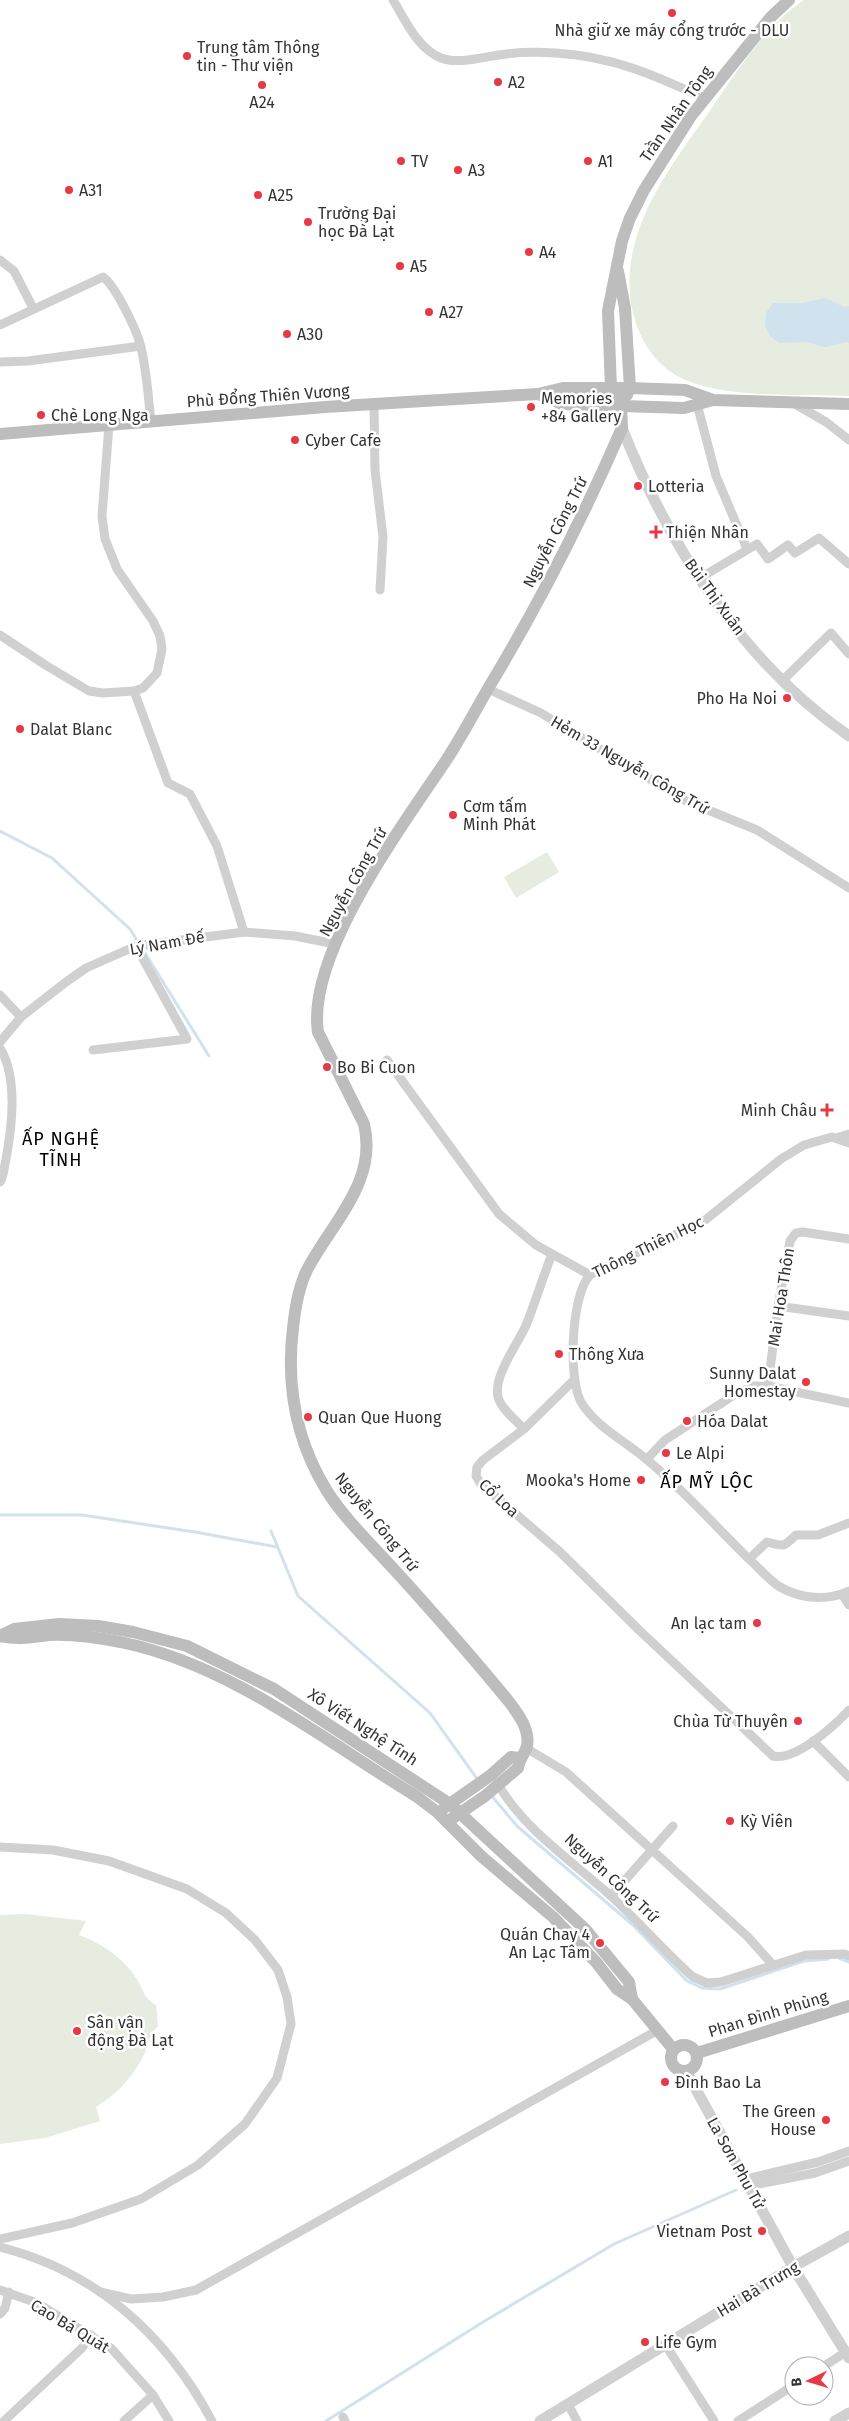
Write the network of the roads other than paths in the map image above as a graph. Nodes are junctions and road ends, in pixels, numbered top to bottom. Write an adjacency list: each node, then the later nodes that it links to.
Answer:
1 (393, 0): 3 (street)
2 (789, 0): 3 (main road, Trần Nhân Tông)
3 (704, 98): 5 (main road, Trần Nhân Tông)
4 (0, 260): 6 (street)
5 (617, 264): 10 (main road, Trần Nhân Tông); 11 (main road, Trần Nhân Tông)
6 (33, 308): 7 (street); 8 (street)
7 (0, 325)
8 (141, 346): 9 (street); 19 (street)
9 (0, 362)
10 (611, 388): 11 (main road, Phù Đổng Thiên Vương); 12 (main road, Phù Đổng Thiên Vương); 18 (main road)
11 (630, 388): 13 (main road, Phù Đổng Thiên Vương); 18 (main road)
12 (538, 394): 14 (main road, Phù Đổng Thiên Vương); 18 (main road, Phù Đổng Thiên Vương)
13 (713, 400): 15 (main road, Phù Đổng Thiên Vương); 16 (main road)
14 (374, 404): 19 (main road, Phù Đổng Thiên Vương); 27 (street)
15 (697, 404): 18 (main road, Phù Đổng Thiên Vương); 24 (street)
16 (795, 404): 17 (main road); 23 (street)
17 (849, 404)
18 (622, 406): 21 (main road)
19 (151, 421): 20 (main road, Phù Đổng Thiên Vương)
20 (109, 425): 22 (main road, Phù Đổng Thiên Vương); 32 (street)
21 (622, 428): 26 (street, Bùi Thị Xuân); 31 (main road, Nguyễn Công Trứ)
22 (0, 434)
23 (849, 440)
24 (747, 549): 25 (street); 26 (street)
25 (849, 564)
26 (700, 578): 30 (street, Bùi Thị Xuân)
27 (380, 590)
28 (0, 635): 32 (street)
29 (849, 654): 30 (street)
30 (782, 681): 33 (street, Bùi Thị Xuân)
31 (488, 689): 34 (street, Hẻm 33 Nguyễn Công Trứ); 36 (main road, Nguyễn Công Trứ)
32 (134, 691): 35 (street)
33 (849, 736)
34 (849, 888)
35 (244, 932): 36 (street, Lý Nam Đế); 37 (street, Lý Nam Đế)
36 (335, 944): 65 (main road, Nguyễn Công Trứ)
37 (136, 946): 39 (street, Lý Nam Đế); 42 (street)
38 (0, 995): 39 (street)
39 (21, 1017): 40 (street, Lý Nam Đế)
40 (0, 1042)
41 (0, 1048): 47 (street)
42 (93, 1050)
43 (387, 1060): 49 (street)
44 (849, 1134): 45 (street, Thông Thiên Học)
45 (836, 1138): 46 (street); 50 (street, Thông Thiên Học)
46 (849, 1143)
47 (0, 1182)
48 (849, 1239): 51 (street, Mai Hoa Thôn)
49 (552, 1254): 50 (street); 56 (street)
50 (590, 1275): 53 (street, Thông Thiên Học)
51 (778, 1306): 52 (street); 54 (street, Mai Hoa Thôn)
52 (849, 1316)
53 (573, 1381): 56 (street, Cổ Loa); 57 (street)
54 (768, 1386): 55 (street); 57 (street)
55 (849, 1403)
56 (524, 1429): 64 (street, Cổ Loa)
57 (647, 1459): 59 (street)
58 (849, 1523): 59 (street)
59 (749, 1559): 60 (street)
60 (845, 1593): 61 (street)
61 (849, 1605)
62 (0, 1636): 68 (main road, Xô Viết Nghệ Tĩnh); 69 (main road, Xô Viết Nghệ Tĩnh)
63 (849, 1710): 64 (street, Cổ Loa)
64 (813, 1741): 66 (street)
65 (523, 1753): 67 (main road); 68 (main road); 74 (street)
66 (849, 1777)
67 (499, 1786): 70 (main road); 75 (street, Nguyễn Công Trứ)
68 (450, 1804): 69 (main road); 70 (main road, Xô Viết Nghệ Tĩnh)
69 (437, 1812): 71 (main road, Xô Viết Nghệ Tĩnh)
70 (460, 1813): 71 (main road); 78 (main road, Xô Viết Nghệ Tĩnh)
71 (447, 1822): 78 (main road, Xô Viết Nghệ Tĩnh)
72 (673, 1826): 74 (street)
73 (0, 1847): 88 (street)
74 (652, 1851): 75 (street); 77 (street)
75 (612, 1896): 77 (street, Nguyễn Công Trứ)
76 (849, 1956): 77 (street, Nguyễn Công Trứ)
77 (772, 1964)
78 (632, 1999): 80 (main road, Xô Viết Nghệ Tĩnh)
79 (849, 2006): 82 (main road, Phan Đình Phùng)
80 (658, 2030): 81 (main road, Xô Viết Nghệ Tĩnh); 92 (street)
81 (674, 2049): 82 (main road); 83 (main road)
82 (696, 2053): 83 (main road)
83 (686, 2071): 86 (street, La Sơn Phu Tử)
84 (849, 2152): 86 (street)
85 (849, 2161): 86 (street)
86 (748, 2183): 90 (street, La Sơn Phu Tử)
87 (849, 2236): 90 (street, Hai Bà Trưng)
88 (0, 2238)
89 (0, 2247): 92 (street)
90 (794, 2267): 95 (street, Hai Bà Trưng); 96 (street, La Sơn Phu Tử)
91 (4, 2291): 93 (street); 94 (street, Cao Bá Quát)
92 (100, 2292): 105 (street)
93 (0, 2314)
94 (91, 2335): 99 (street, Cao Bá Quát); 102 (street)
95 (665, 2344): 100 (street, Hai Bà Trưng); 108 (street)
96 (847, 2355): 97 (street)
97 (834, 2361)
98 (784, 2391): 109 (street)
99 (153, 2395): 103 (street); 104 (street, Cao Bá Quát)
100 (568, 2404): 106 (street, Hai Bà Trưng); 107 (street)
101 (849, 2413): 110 (street)
102 (4, 2421)
103 (124, 2421)
104 (169, 2421)
105 (212, 2421)
106 (540, 2421)
107 (577, 2421)
108 (714, 2421)
109 (738, 2421)
110 (835, 2421)

